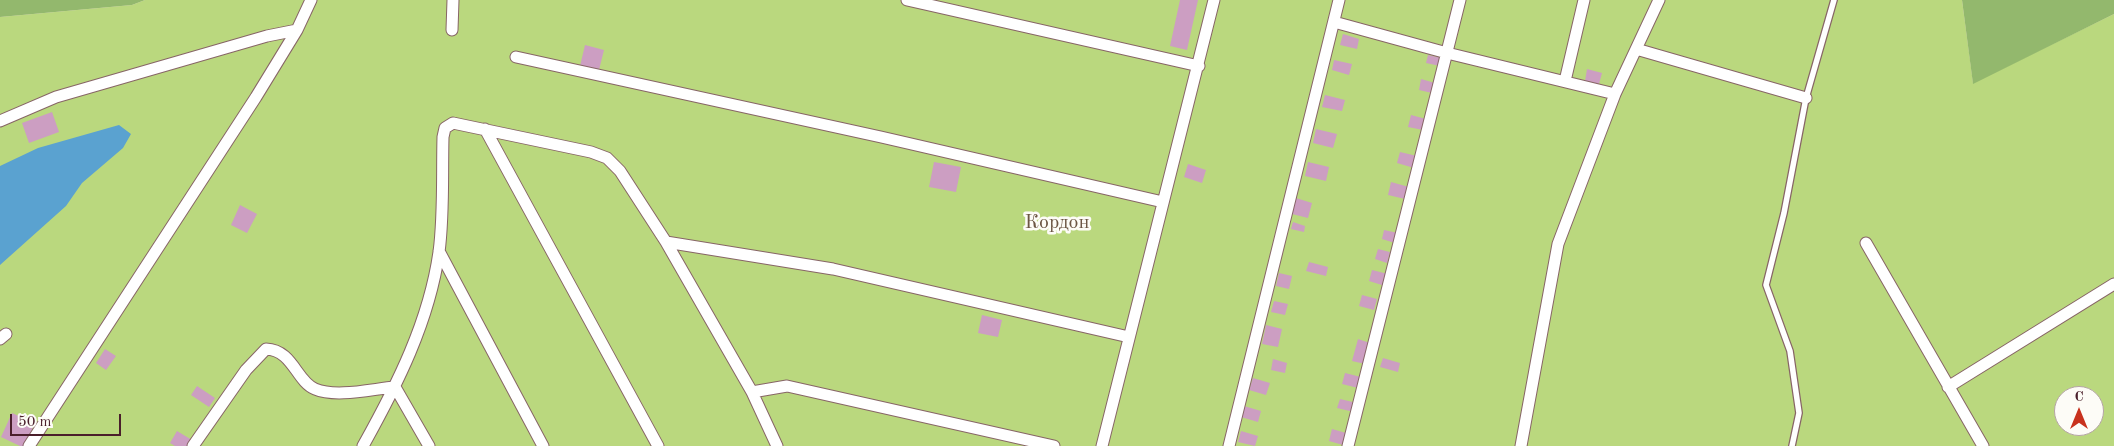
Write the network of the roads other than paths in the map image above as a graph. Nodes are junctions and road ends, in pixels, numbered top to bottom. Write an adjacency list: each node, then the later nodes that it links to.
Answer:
1 (311, 0): 11 (street)
2 (453, 0): 12 (street)
3 (907, 0): 16 (street)
4 (1214, 0): 16 (street)
5 (1340, 0): 10 (street)
6 (1460, 0): 14 (street)
7 (1584, 0): 17 (street)
8 (1658, 0): 13 (street)
9 (1834, 0): 19 (lane)
10 (1334, 22): 14 (street); 40 (street)
11 (297, 30): 20 (street); 31 (street)
12 (452, 30)
13 (1636, 49): 18 (street); 19 (street)
14 (1447, 53): 17 (street); 41 (street)
15 (516, 57): 22 (street)
16 (1199, 66): 22 (street)
17 (1565, 81): 18 (street)
18 (1615, 94): 42 (street)
19 (1806, 98): 43 (lane)
20 (0, 121)
21 (485, 129): 23 (street); 25 (street); 36 (street)
22 (1163, 202): 27 (street)
23 (666, 242): 27 (street); 30 (street)
24 (1866, 243): 29 (street)
25 (439, 251): 28 (street); 35 (street)
26 (2114, 284): 29 (street)
27 (1129, 337): 39 (street)
28 (395, 387): 32 (street); 33 (street); 34 (street)
29 (1948, 387): 44 (street)
30 (752, 392): 37 (street); 38 (street)
31 (28, 446)
32 (194, 446)
33 (363, 446)
34 (429, 446)
35 (543, 446)
36 (658, 446)
37 (776, 446)
38 (1054, 446)
39 (1102, 446)
40 (1229, 446)
41 (1348, 446)
42 (1521, 446)
43 (1792, 446)
44 (1983, 446)

